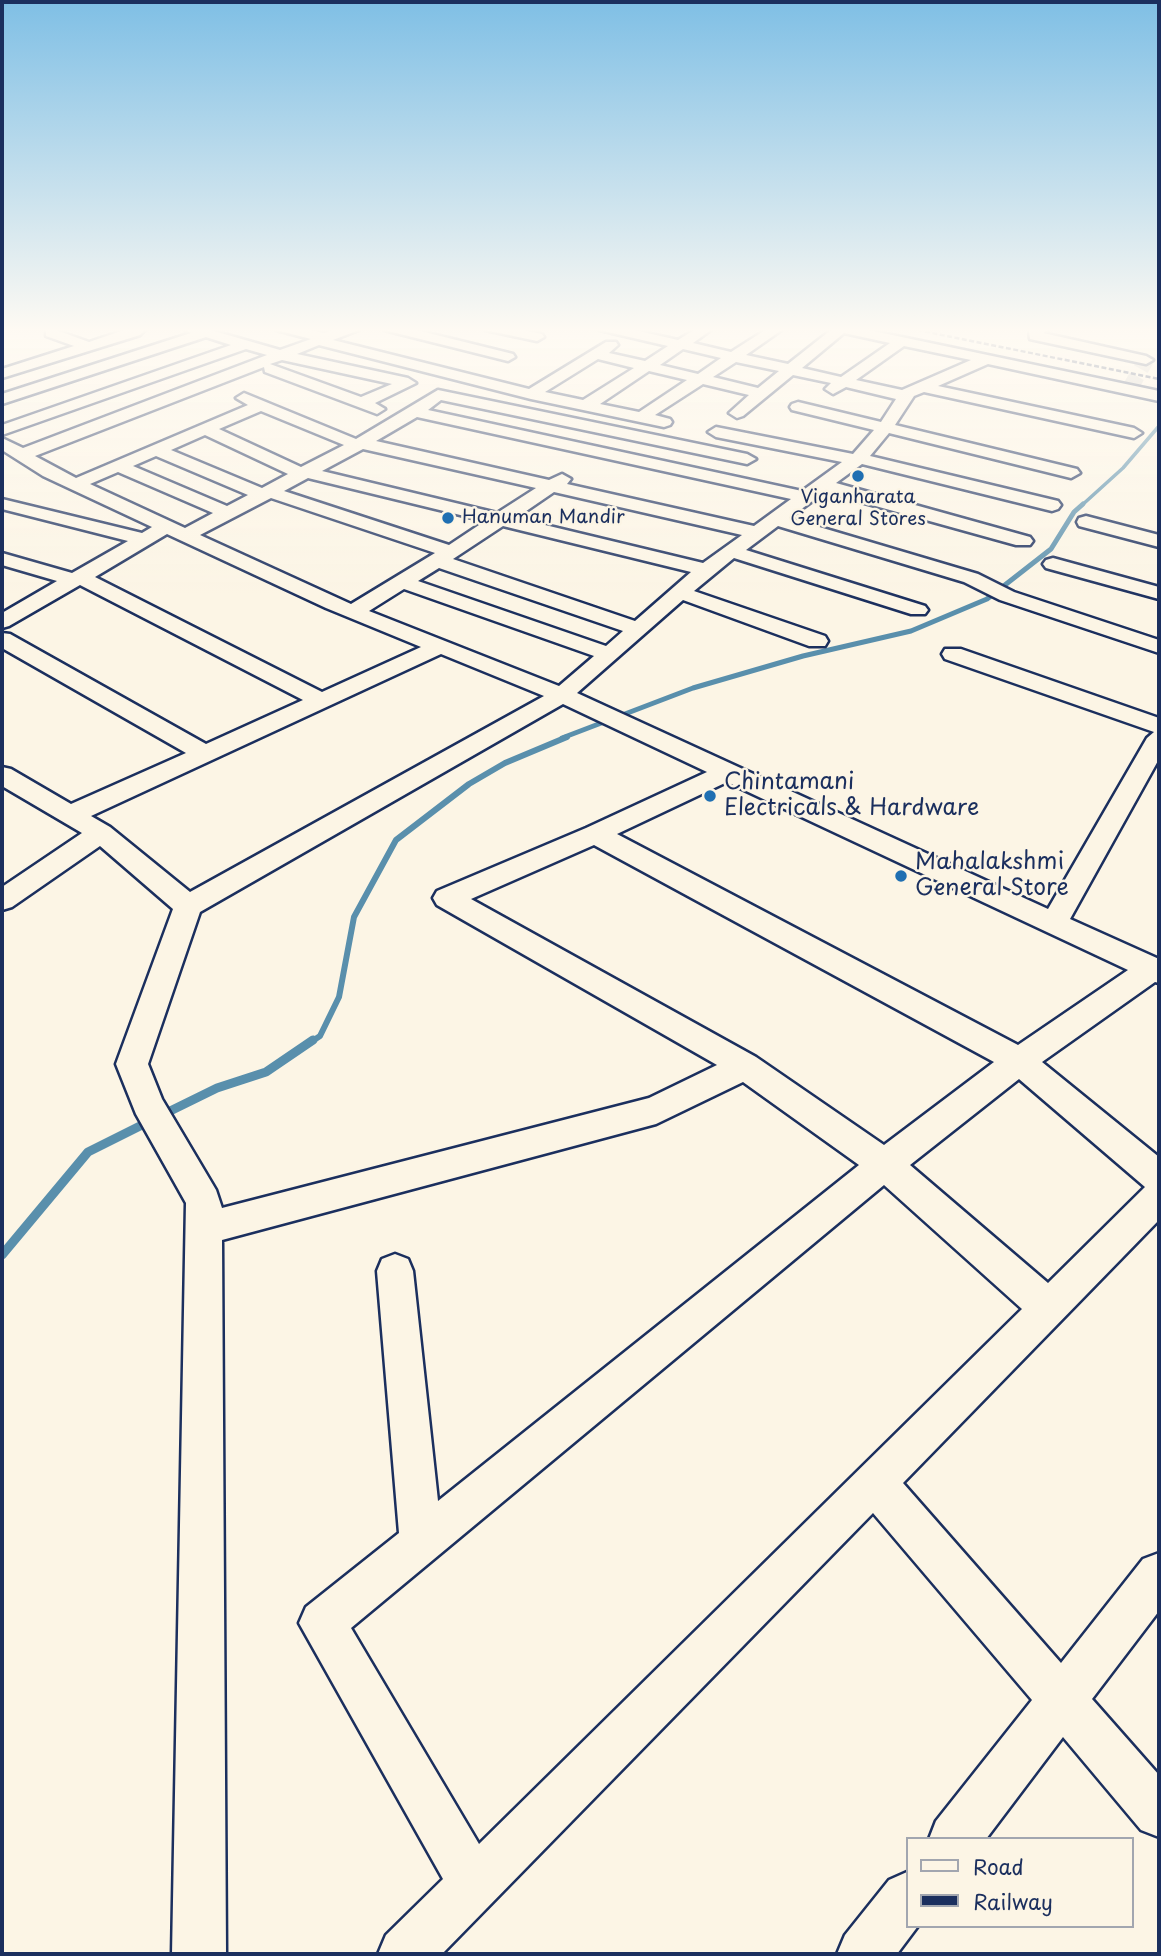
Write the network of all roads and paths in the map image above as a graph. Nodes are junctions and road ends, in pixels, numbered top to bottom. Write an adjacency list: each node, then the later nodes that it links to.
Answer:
1 (35, 418): 19 (street)
2 (116, 418): 27 (street)
3 (143, 418): 21 (street)
4 (231, 418): 16 (street)
5 (295, 418): 24 (street)
6 (404, 418): 24 (street)
7 (426, 418): 26 (street)
8 (545, 418): 17 (street)
9 (606, 418): 17 (street)
10 (649, 418): 22 (street)
11 (842, 418): 18 (street)
12 (893, 418): 18 (street)
13 (1032, 418): 15 (street)
14 (1058, 418): 15 (street)
15 (1054, 423): 20 (street)
16 (206, 429): 21 (street); 31 (street)
17 (595, 429): 26 (street); 28 (street)
18 (884, 429): 29 (street); 32 (street)
19 (2, 430)
20 (1134, 433)
21 (180, 440): 25 (street)
22 (761, 441): 28 (street); 29 (street)
23 (2, 443): 27 (street)
24 (359, 444): 31 (street); 35 (street)
25 (156, 450): 30 (street); 37 (street)
26 (585, 450): 33 (street); 35 (street)
27 (21, 455): 34 (street)
28 (747, 459): 33 (street)
29 (858, 459): 36 (street); 39 (street)
30 (118, 466): 34 (street); 40 (street)
31 (303, 473): 37 (street); 42 (street)
32 (1071, 473)
33 (731, 482): 36 (street)
34 (76, 484): 44 (street)
35 (553, 486): 42 (street); 45 (street)
36 (813, 491): 41 (street); 48 (street)
37 (267, 494): 40 (street); 51 (street)
38 (6, 499): 47 (street)
39 (1052, 505)
40 (228, 513): 46 (street)
41 (774, 519): 45 (street); 66 (street)
42 (500, 521): 51 (street); 54 (street)
43 (1086, 522): 49 (street)
44 (167, 526): 46 (street); 47 (street)
45 (756, 532): 50 (street)
46 (187, 535): 60 (street)
47 (145, 539): 55 (street)
48 (1023, 541)
49 (1159, 541)
50 (734, 552): 54 (street); 59 (street)
51 (444, 556): 56 (street); 62 (street)
52 (2, 559): 55 (street)
53 (1053, 564): 58 (street)
54 (706, 570): 57 (street)
55 (77, 578): 61 (street); 70 (street)
56 (402, 582): 60 (street); 67 (street)
57 (679, 592): 62 (street); 64 (street)
58 (1159, 593)
59 (918, 610)
60 (353, 612): 65 (street)
61 (2, 622)
62 (638, 629): 67 (street)
63 (2, 639): 73 (street)
64 (817, 640)
65 (439, 647): 69 (street); 70 (street)
66 (1159, 647)
67 (609, 654): 69 (street)
68 (953, 654): 71 (street)
69 (562, 695): 74 (street); 80 (street)
70 (321, 700): 73 (street)
71 (1159, 726)
72 (1159, 738): 81 (street)
73 (205, 753): 76 (street)
74 (727, 772): 78 (street); 81 (street)
75 (2, 775): 76 (street)
76 (71, 815): 77 (street)
77 (101, 833): 79 (street); 80 (street)
78 (595, 834): 83 (street); 84 (street)
79 (2, 900)
80 (188, 906): 88 (street)
81 (1054, 923): 82 (street)
82 (1156, 971): 83 (street)
83 (1019, 1061): 85 (street); 86 (street)
84 (745, 1066): 85 (street); 88 (street)
85 (886, 1164): 90 (street); 92 (street)
86 (1159, 1178)
87 (1159, 1197): 90 (street)
88 (203, 1228): 99 (street)
89 (394, 1271): 92 (street)
90 (1048, 1308): 91 (street)
91 (875, 1483): 94 (street); 97 (street)
92 (421, 1542): 97 (street)
93 (1159, 1575): 94 (street)
94 (1062, 1701): 95 (street); 96 (street)
95 (1159, 1812)
96 (956, 1837)
97 (475, 1886): 100 (street)
98 (906, 1899): 101 (street)
99 (199, 1954)
100 (405, 1954)
101 (864, 1954)

